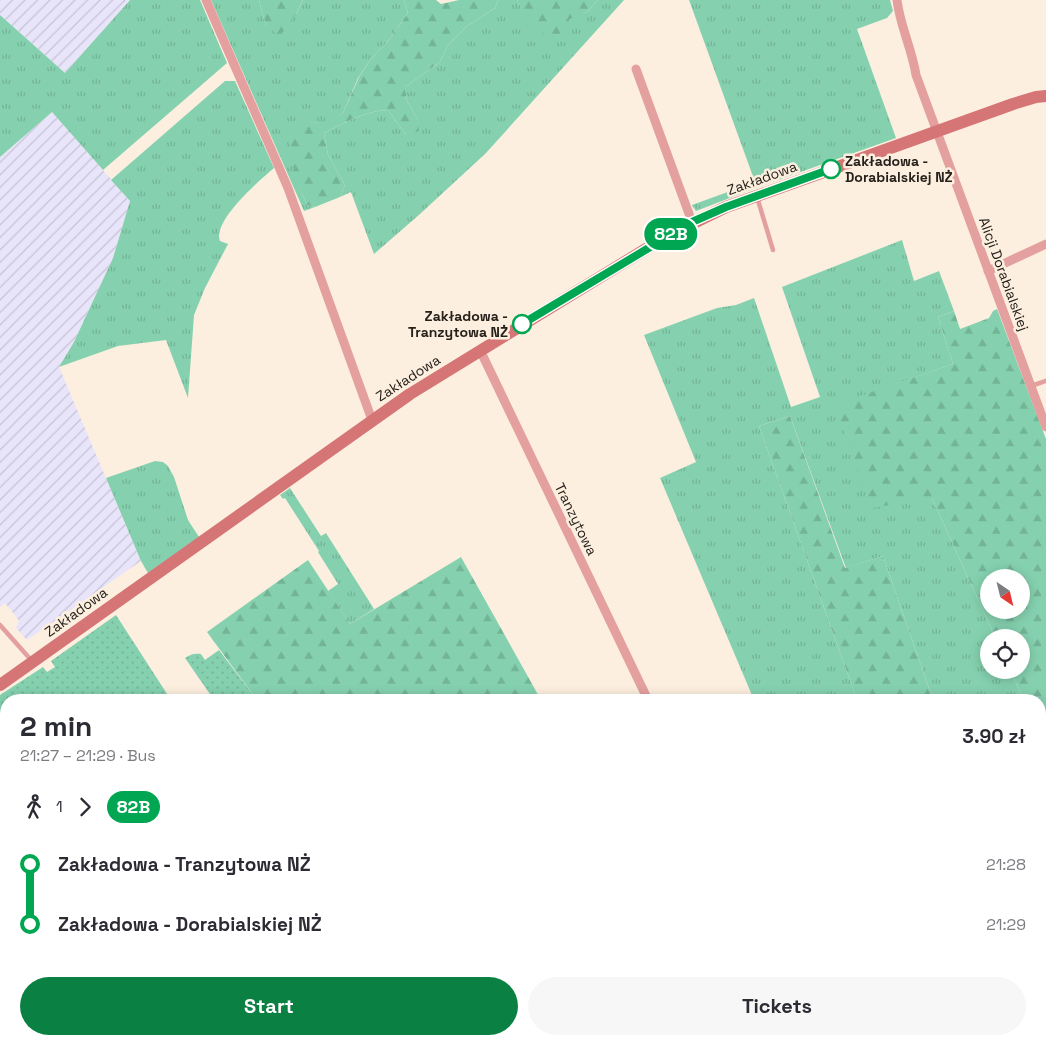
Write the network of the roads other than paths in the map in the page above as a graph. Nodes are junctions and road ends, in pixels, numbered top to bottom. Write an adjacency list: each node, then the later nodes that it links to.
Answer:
1 (206, 0): 14 (street)
2 (897, 0): 5 (street, Alicji Dorabialskiej)
3 (636, 69): 7 (street)
4 (1043, 94): 5 (street, Zakładowa)
5 (937, 131): 6 (street, Zakładowa); 10 (street, Alicji Dorabialskiej)
6 (757, 196): 7 (street, Zakładowa); 9 (lane)
7 (692, 222): 11 (street, Zakładowa)
8 (1046, 244): 10 (street)
9 (773, 250)
10 (988, 271): 13 (street, Alicji Dorabialskiej)
11 (480, 350): 14 (street, Zakładowa); 19 (street, Tranzytowa)
12 (1046, 381): 13 (lane)
13 (1031, 386): 15 (street, Alicji Dorabialskiej)
14 (372, 420): 17 (street, Zakładowa)
15 (1046, 427)
16 (0, 625): 17 (lane)
17 (33, 662): 18 (street, Zakładowa)
18 (0, 685)
19 (645, 694)

